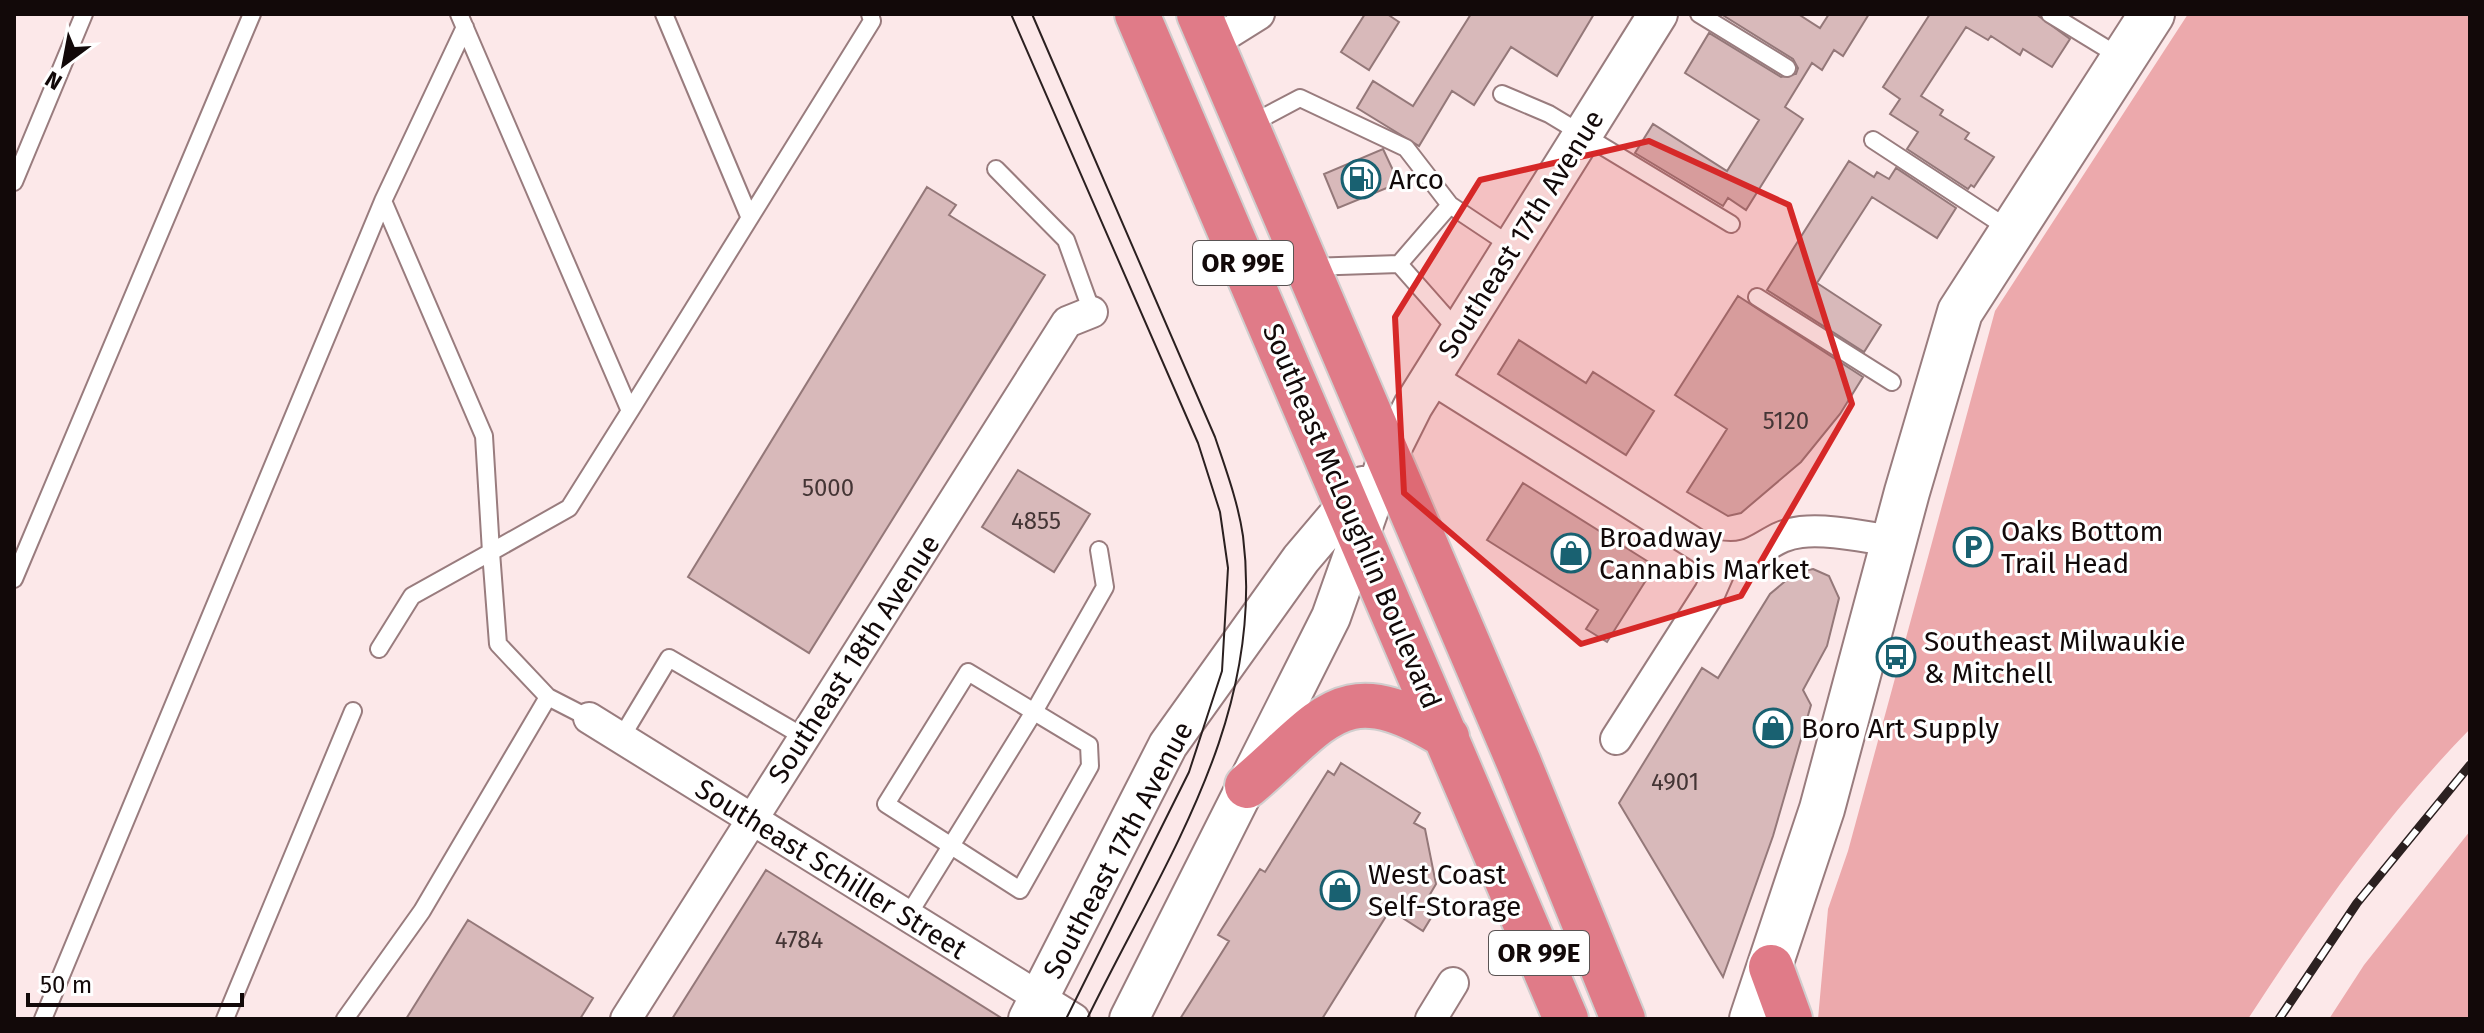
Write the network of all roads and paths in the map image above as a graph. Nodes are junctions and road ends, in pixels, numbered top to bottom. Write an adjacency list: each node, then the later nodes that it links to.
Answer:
1 (84, 14): 20 (lane)
2 (252, 14): 41 (lane)
3 (664, 14): 23 (lane)
4 (870, 14): 23 (lane)
5 (1137, 14): 36 (highway, Southeast McLoughlin Boulevard / OR 99E)
6 (1259, 14): 12 (street)
7 (1658, 14): 17 (street, Southeast 17th Avenue)
8 (1699, 14): 14 (lane)
9 (2050, 14): 13 (lane)
10 (2152, 14): 13 (main road)
11 (462, 21): 21 (lane); 34 (lane)
12 (1205, 29): 16 (highway, Southeast McLoughlin Boulevard / OR 99E)
13 (2123, 58): 25 (main road)
14 (1787, 68)
15 (1502, 94): 17 (lane)
16 (1246, 126): 22 (lane); 28 (highway, Southeast McLoughlin Boulevard / OR 99E)
17 (1584, 134): 24 (lane); 26 (street, Southeast 17th Avenue)
18 (1873, 140): 25 (lane)
19 (996, 169): 30 (lane)
20 (14, 182)
21 (383, 201): 39 (lane); 58 (lane)
22 (1450, 205): 26 (lane); 27 (lane)
23 (749, 216): 34 (lane)
24 (1731, 224)
25 (2010, 230): 37 (main road)
26 (1513, 247): 31 (street, Southeast 17th Avenue)
27 (1399, 264): 28 (lane); 31 (lane)
28 (1306, 267): 35 (highway, Southeast McLoughlin Boulevard / OR 99E)
29 (1757, 297): 33 (lane)
30 (1092, 312): 47 (street, Southeast 18th Avenue)
31 (1460, 333): 32 (street, Southeast 17th Avenue)
32 (1431, 378): 35 (street, Southeast 17th Avenue); 40 (street)
33 (1892, 382)
34 (630, 411): 39 (lane)
35 (1388, 456): 36 (street, Southeast 17th Avenue); 66 (highway, Southeast McLoughlin Boulevard / OR 99E)
36 (1354, 519): 48 (highway, Southeast McLoughlin Boulevard / OR 99E); 51 (street, Southeast 17th Avenue); 57 (street, Southeast 17th Avenue)
37 (1894, 541): 40 (street); 55 (main road)
38 (1099, 550): 44 (lane)
39 (491, 552): 42 (lane); 43 (lane)
40 (1725, 558): 50 (street)
41 (14, 579)
42 (379, 649)
43 (548, 697): 46 (lane); 60 (lane)
44 (1035, 710): 53 (lane); 53 (lane); 53 (lane)
45 (353, 711): 59 (lane)
46 (589, 718): 49 (street, Southeast Schiller Street)
47 (804, 737): 49 (lane); 52 (street, Southeast 18th Avenue)
48 (1447, 737): 51 (highway); 65 (highway, Southeast McLoughlin Boulevard / OR 99E)
49 (621, 738): 52 (street, Southeast Schiller Street)
50 (1616, 739)
51 (1247, 786): 63 (street, Southeast 17th Avenue)
52 (752, 819): 54 (street, Southeast Schiller Street); 61 (street, Southeast 18th Avenue)
53 (951, 846): 54 (lane)
54 (907, 917): 57 (street, Southeast Schiller Street)
55 (1771, 967): 67 (main road); 68 (highway)
56 (1453, 983): 64 (street)
57 (1034, 1008): 62 (street, Southeast Schiller Street)
58 (43, 1019)
59 (225, 1019)
60 (345, 1019)
61 (626, 1019)
62 (1074, 1019)
63 (1129, 1019)
64 (1431, 1019)
65 (1566, 1019)
66 (1623, 1019)
67 (1752, 1019)
68 (1790, 1019)

